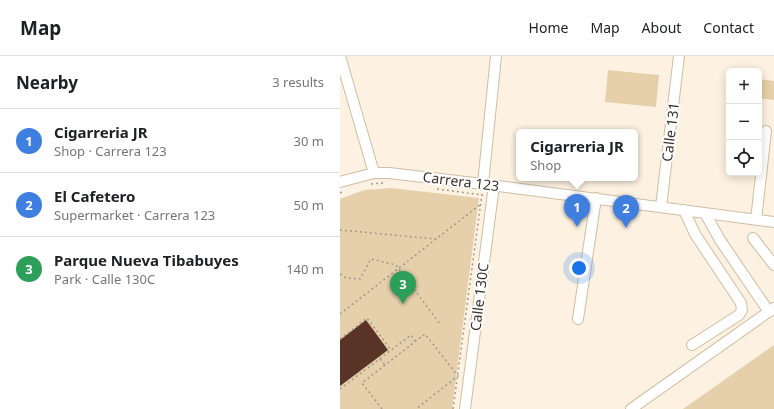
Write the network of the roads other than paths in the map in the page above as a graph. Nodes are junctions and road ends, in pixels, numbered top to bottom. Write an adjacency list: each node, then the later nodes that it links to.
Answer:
1 (340, 56): 5 (street)
2 (496, 56): 6 (street)
3 (679, 56): 10 (street, Calle 131)
4 (766, 131): 13 (street)
5 (374, 174): 6 (street, Carrera 123); 8 (street, Carrera 123)
6 (483, 184): 7 (street, Carrera 123)
7 (494, 185): 9 (street, Carrera 123); 20 (street, Calle 130C)
8 (343, 186)
9 (596, 198): 10 (street, Carrera 123); 18 (street)
10 (661, 207): 11 (street, Carrera 123)
11 (684, 210): 12 (street, Carrera 123); 19 (street)
12 (705, 213): 13 (street, Carrera 123); 17 (street)
13 (756, 220): 14 (street, Carrera 123)
14 (774, 222)
15 (753, 238): 16 (street)
16 (774, 265)
17 (771, 310): 21 (street)
18 (578, 319)
19 (692, 345)
20 (465, 409)
21 (631, 409)

